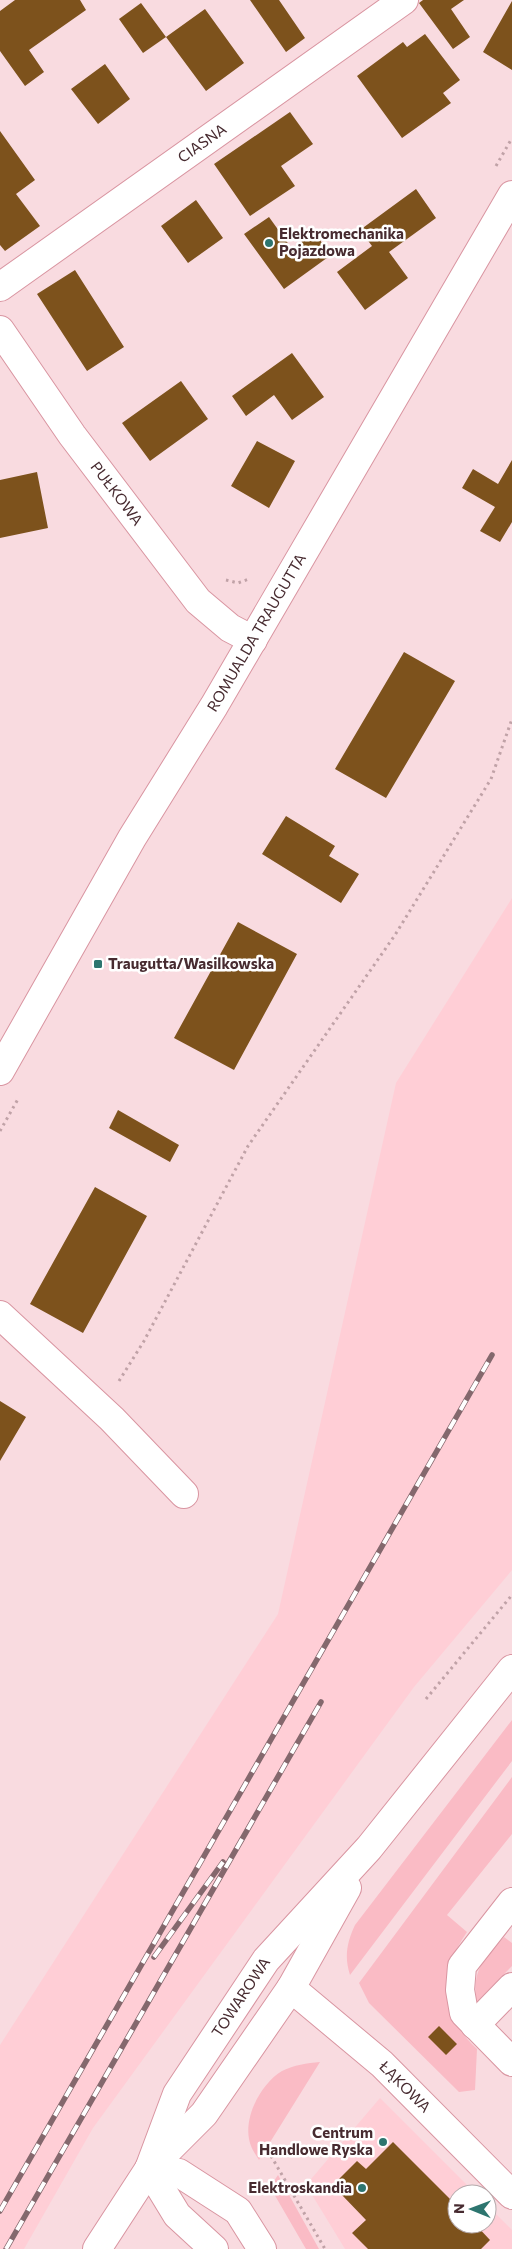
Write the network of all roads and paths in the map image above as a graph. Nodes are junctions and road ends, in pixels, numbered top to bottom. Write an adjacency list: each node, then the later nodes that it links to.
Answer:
1 (404, 0): 3 (street, CIASNA)
2 (512, 195): 5 (street, ROMUALDA TRAUGUTTA)
3 (0, 288)
4 (0, 330): 5 (street, PUŁKOWA)
5 (253, 640): 7 (street, ROMUALDA TRAUGUTTA)
6 (512, 719): 9 (path)
7 (0, 1070)
8 (0, 1315): 9 (street)
9 (101, 1410): 10 (street)
10 (184, 1494)
11 (512, 1595): 13 (path)
12 (512, 1669): 14 (street, TOWAROWA)
13 (426, 1699)
14 (369, 1848): 17 (street, TOWAROWA); 21 (street, TOWAROWA)
15 (512, 1902): 18 (street)
16 (512, 1987): 18 (street)
17 (290, 1988): 21 (street, TOWAROWA); 22 (street, ŁĄKOWA)
18 (475, 2025): 19 (street)
19 (512, 2062)
20 (272, 2156): 26 (path)
21 (149, 2169): 23 (street, TOWAROWA); 24 (street); 25 (street)
22 (512, 2194)
23 (97, 2249)
24 (214, 2249)
25 (262, 2249)
26 (325, 2249)

